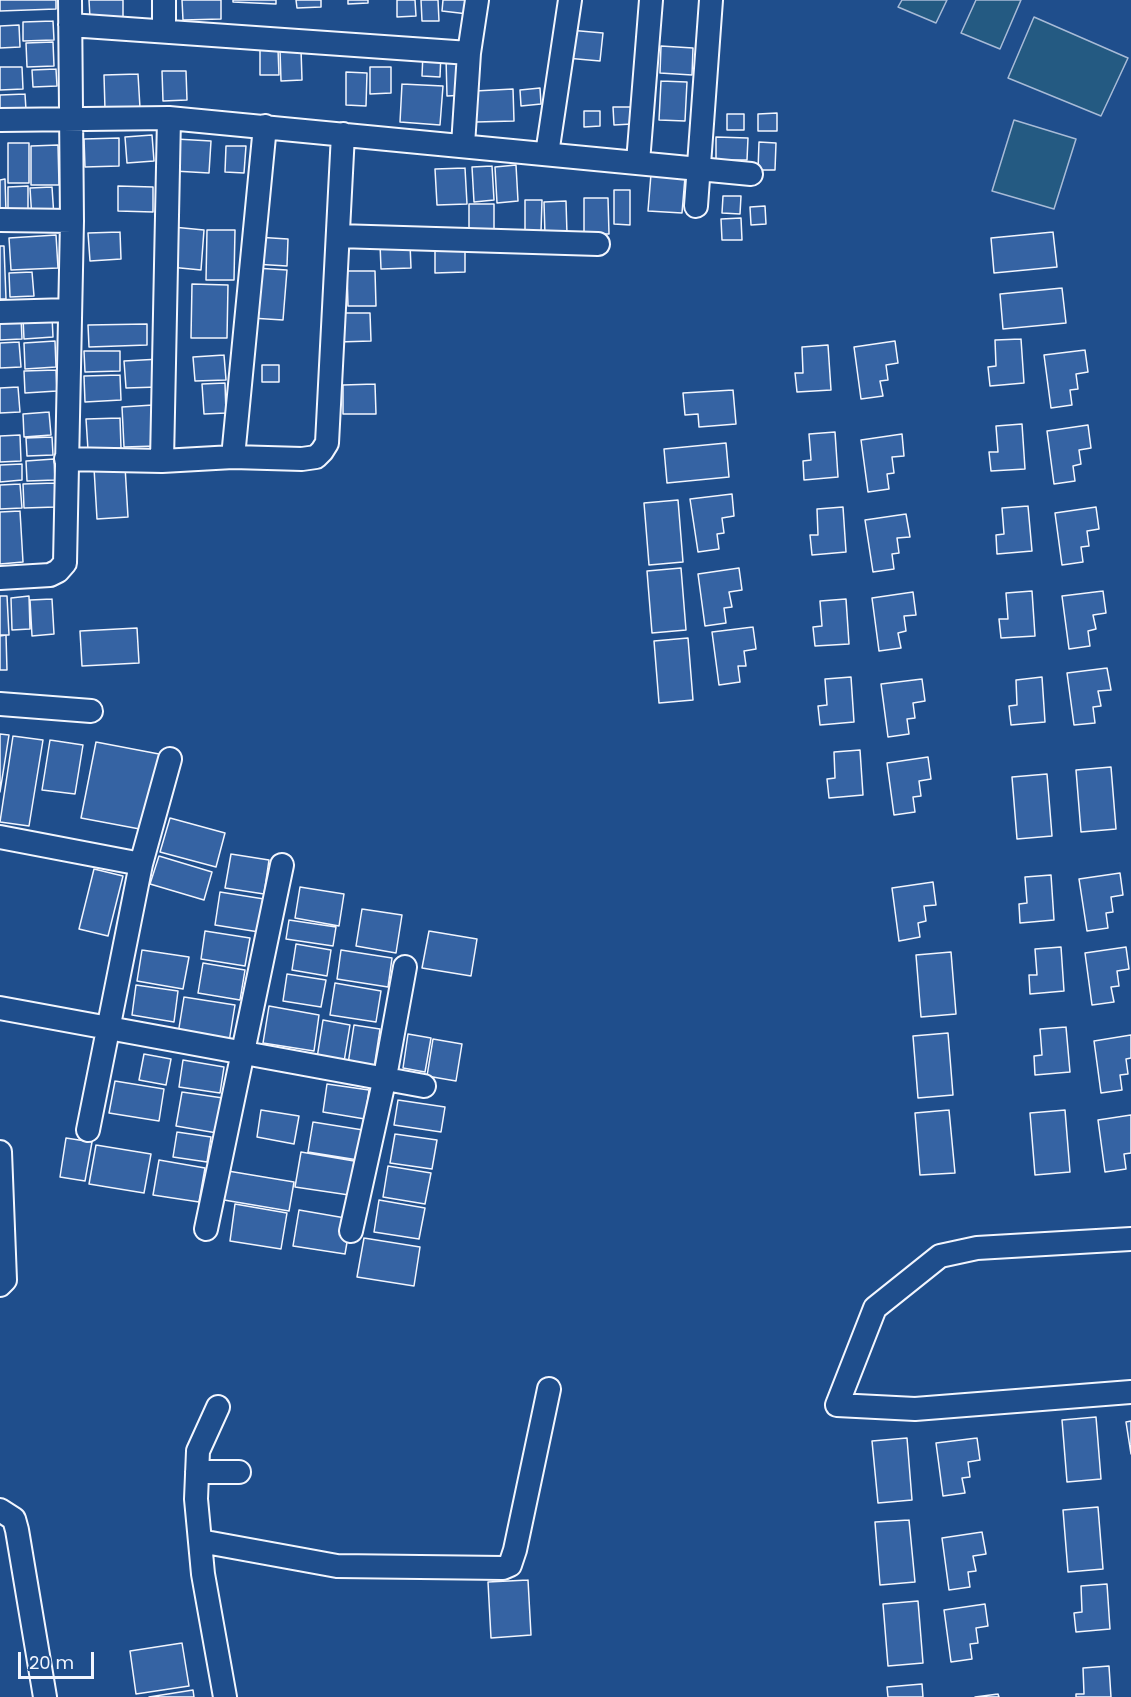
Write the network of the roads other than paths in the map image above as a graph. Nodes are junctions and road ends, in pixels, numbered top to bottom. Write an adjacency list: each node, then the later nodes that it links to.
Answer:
1 (70, 0): 7 (street)
2 (164, 0): 8 (street)
3 (477, 0): 9 (street)
4 (570, 0): 16 (street)
5 (651, 0): 17 (street)
6 (711, 0): 18 (street)
7 (70, 25): 8 (street); 10 (street)
8 (164, 31): 9 (street)
9 (469, 53): 15 (street)
10 (70, 118): 11 (street); 12 (street); 22 (street)
11 (169, 118): 13 (street); 29 (street)
12 (0, 120)
13 (266, 126): 14 (street); 27 (street)
14 (343, 134): 15 (street); 23 (street)
15 (463, 145): 16 (street)
16 (547, 154): 17 (street)
17 (638, 162): 18 (street)
18 (699, 170): 19 (street); 20 (street)
19 (751, 174)
20 (696, 206)
21 (0, 220): 22 (street)
22 (72, 221): 25 (street)
23 (338, 236): 24 (street); 27 (street)
24 (598, 244)
25 (69, 309): 26 (street); 28 (street)
26 (0, 312)
27 (233, 457): 29 (street)
28 (66, 459): 29 (street); 30 (street)
29 (162, 461)
30 (0, 578)
31 (0, 704): 32 (street)
32 (92, 711)
33 (170, 759): 35 (street)
34 (0, 837): 35 (street)
35 (141, 864): 39 (street)
36 (282, 865): 40 (street)
37 (405, 967): 41 (street)
38 (0, 1008): 39 (street)
39 (107, 1026): 40 (street); 43 (street)
40 (244, 1052): 41 (street); 45 (street)
41 (385, 1077): 42 (street); 46 (street)
42 (424, 1086)
43 (88, 1130)
44 (0, 1152): 48 (street)
45 (206, 1229)
46 (351, 1231)
47 (1131, 1239): 50 (street)
48 (0, 1285)
49 (549, 1389): 55 (street)
50 (1131, 1392)
51 (218, 1407): 52 (street)
52 (197, 1472): 53 (street); 55 (street)
53 (239, 1472)
54 (0, 1510): 56 (street)
55 (200, 1541): 57 (street)
56 (45, 1697)
57 (225, 1697)

